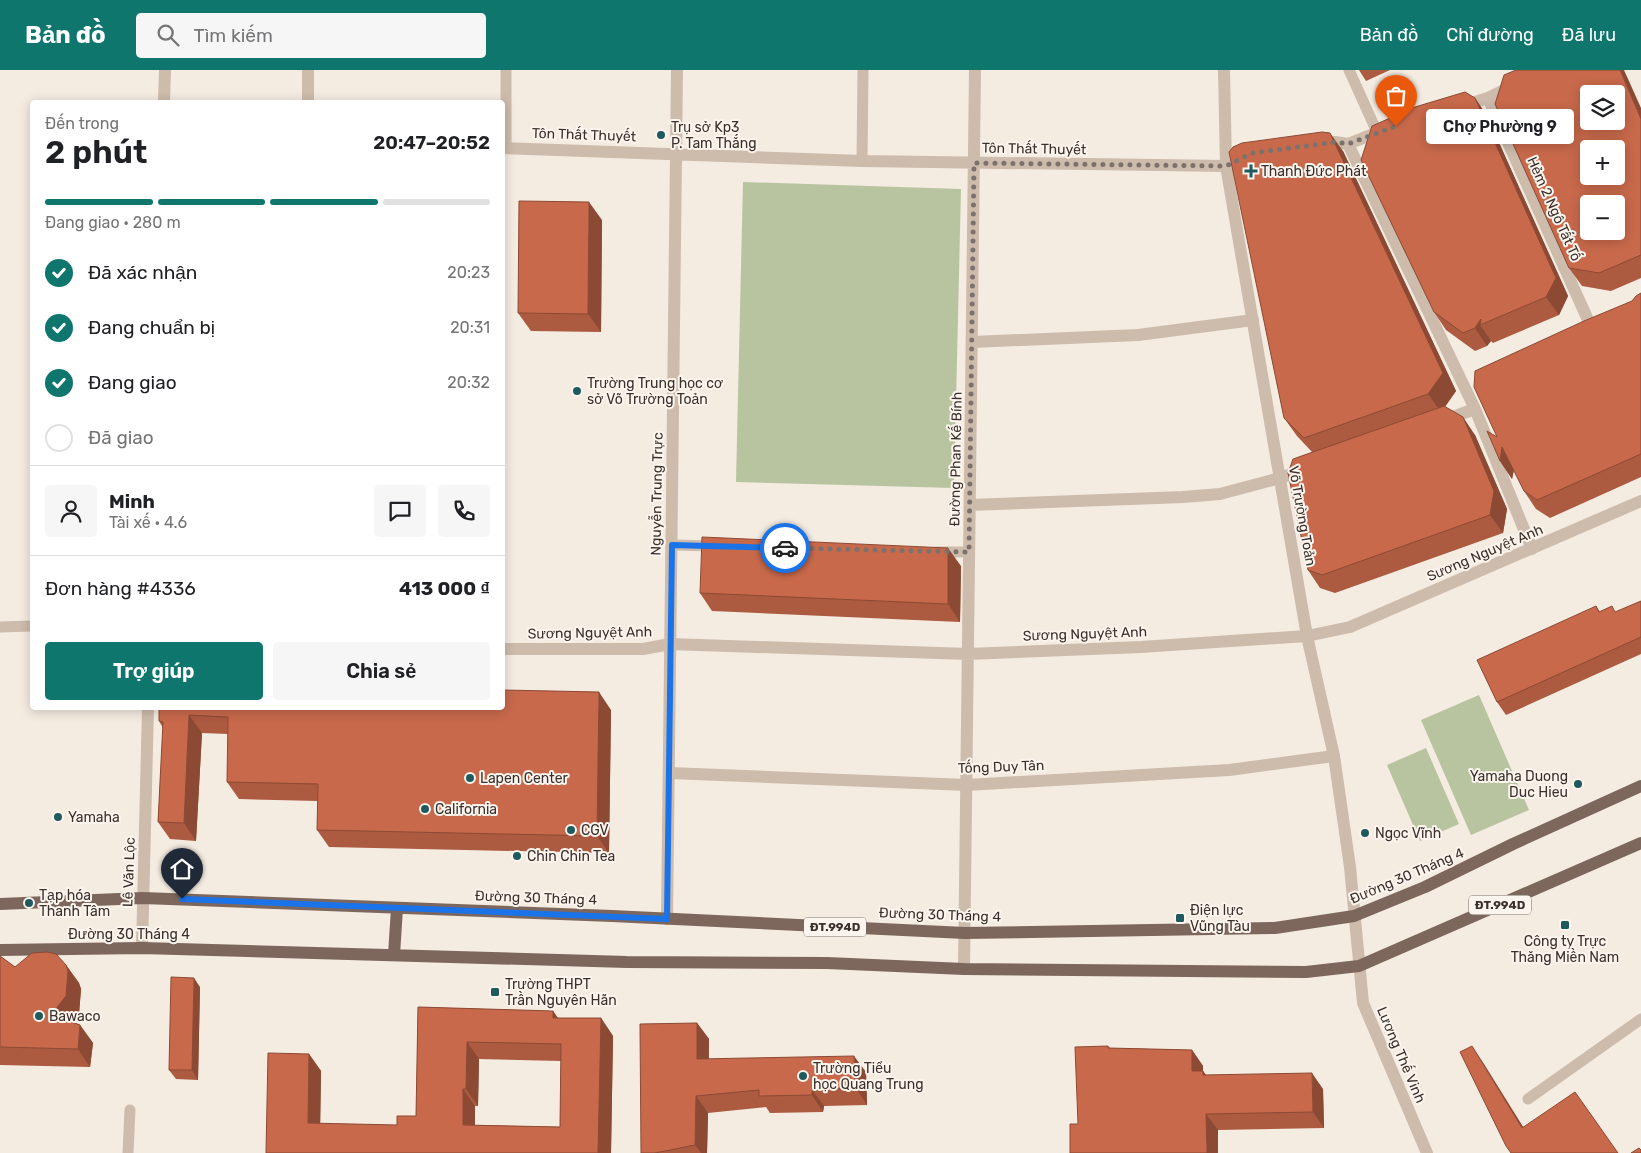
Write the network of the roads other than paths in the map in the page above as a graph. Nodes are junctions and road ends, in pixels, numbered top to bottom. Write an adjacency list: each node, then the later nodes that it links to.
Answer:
1 (165, 70): 11 (street)
2 (308, 70): 12 (street)
3 (506, 70): 13 (lane)
4 (677, 70): 20 (street, Nguyễn Trung Trực)
5 (863, 70): 22 (lane)
6 (975, 70): 23 (street, Đường Phan Kế Bính)
7 (1224, 70): 24 (street, Võ Trường Toản)
8 (1350, 70): 16 (lane)
9 (1522, 82): 10 (street)
10 (1488, 98): 14 (street); 26 (street, Hẻm 2 Ngô Tất Tố)
11 (164, 100)
12 (308, 100)
13 (505, 109)
14 (1451, 110)
15 (1396, 126): 16 (street)
16 (1377, 132): 17 (street)
17 (1348, 144): 18 (street); 28 (street)
18 (1308, 146)
19 (505, 148): 20 (street, Tôn Thất Thuyết)
20 (676, 153): 22 (street, Tôn Thất Thuyết); 34 (street, Nguyễn Trung Trực)
21 (1243, 158): 24 (street, Tôn Thất Thuyết)
22 (862, 161): 23 (street, Tôn Thất Thuyết)
23 (974, 163): 24 (street, Tôn Thất Thuyết); 27 (street, Đường Phan Kế Bính)
24 (1226, 166): 25 (street, Võ Trường Toản)
25 (1252, 320): 27 (street); 31 (street, Võ Trường Toản)
26 (1593, 331)
27 (972, 342): 33 (street, Đường Phan Kế Bính)
28 (1475, 409): 29 (street); 36 (street)
29 (1429, 426)
30 (1317, 465): 31 (street)
31 (1280, 478): 33 (street); 41 (street, Võ Trường Toản)
32 (1641, 501): 36 (street, Sương Nguyệt Anh)
33 (970, 505): 38 (street, Đường Phan Kế Bính)
34 (672, 545): 35 (lane); 42 (street, Nguyễn Trung Trực)
35 (731, 546)
36 (1532, 549): 41 (street, Sương Nguyệt Anh)
37 (920, 551): 38 (lane)
38 (969, 552): 44 (street, Đường Phan Kế Bính)
39 (30, 626): 40 (lane)
40 (0, 627)
41 (1308, 636): 44 (street, Sương Nguyệt Anh); 46 (street, Võ Trường Toản)
42 (670, 644): 43 (street, Sương Nguyệt Anh); 44 (street, Sương Nguyệt Anh); 47 (street, Nguyễn Trung Trực)
43 (505, 649)
44 (968, 654): 48 (street, Đường Phan Kế Bính)
45 (148, 710): 51 (street, Lê Văn Lộc)
46 (1334, 756): 48 (street, Tống Duy Tân); 54 (street, Võ Trường Toản)
47 (669, 773): 48 (street, Tống Duy Tân); 55 (street, Nguyễn Trung Trực)
48 (967, 785): 56 (street, Đường Phan Kế Bính)
49 (1641, 786): 54 (main road, Đường 30 Tháng 4 / ĐT.994D)
50 (1641, 843): 60 (main road, Đường 30 Tháng 4 / ĐT.994D)
51 (143, 898): 52 (main road, Đường 30 Tháng 4 / ĐT.994D); 53 (main road, Đường 30 Tháng 4 / ĐT.994D); 57 (street, Lê Văn Lộc)
52 (0, 904)
53 (396, 908): 55 (main road, Đường 30 Tháng 4 / ĐT.994D); 59 (main road)
54 (1354, 916): 56 (main road, Đường 30 Tháng 4 / ĐT.994D); 60 (street, Võ Trường Toản)
55 (667, 919): 56 (main road, Đường 30 Tháng 4 / ĐT.994D)
56 (965, 933): 61 (street, Đường Phan Kế Bính)
57 (142, 948): 58 (main road, Đường 30 Tháng 4 / ĐT.994D); 59 (main road, Đường 30 Tháng 4 / ĐT.994D)
58 (0, 950)
59 (394, 955): 61 (main road, Đường 30 Tháng 4 / ĐT.994D)
60 (1359, 966): 61 (main road, Đường 30 Tháng 4 / ĐT.994D); 66 (street, Lương Thế Vinh)
61 (964, 969)
62 (1641, 1019): 63 (lane)
63 (1528, 1099)
64 (130, 1110): 65 (lane)
65 (128, 1153)
66 (1427, 1153)

